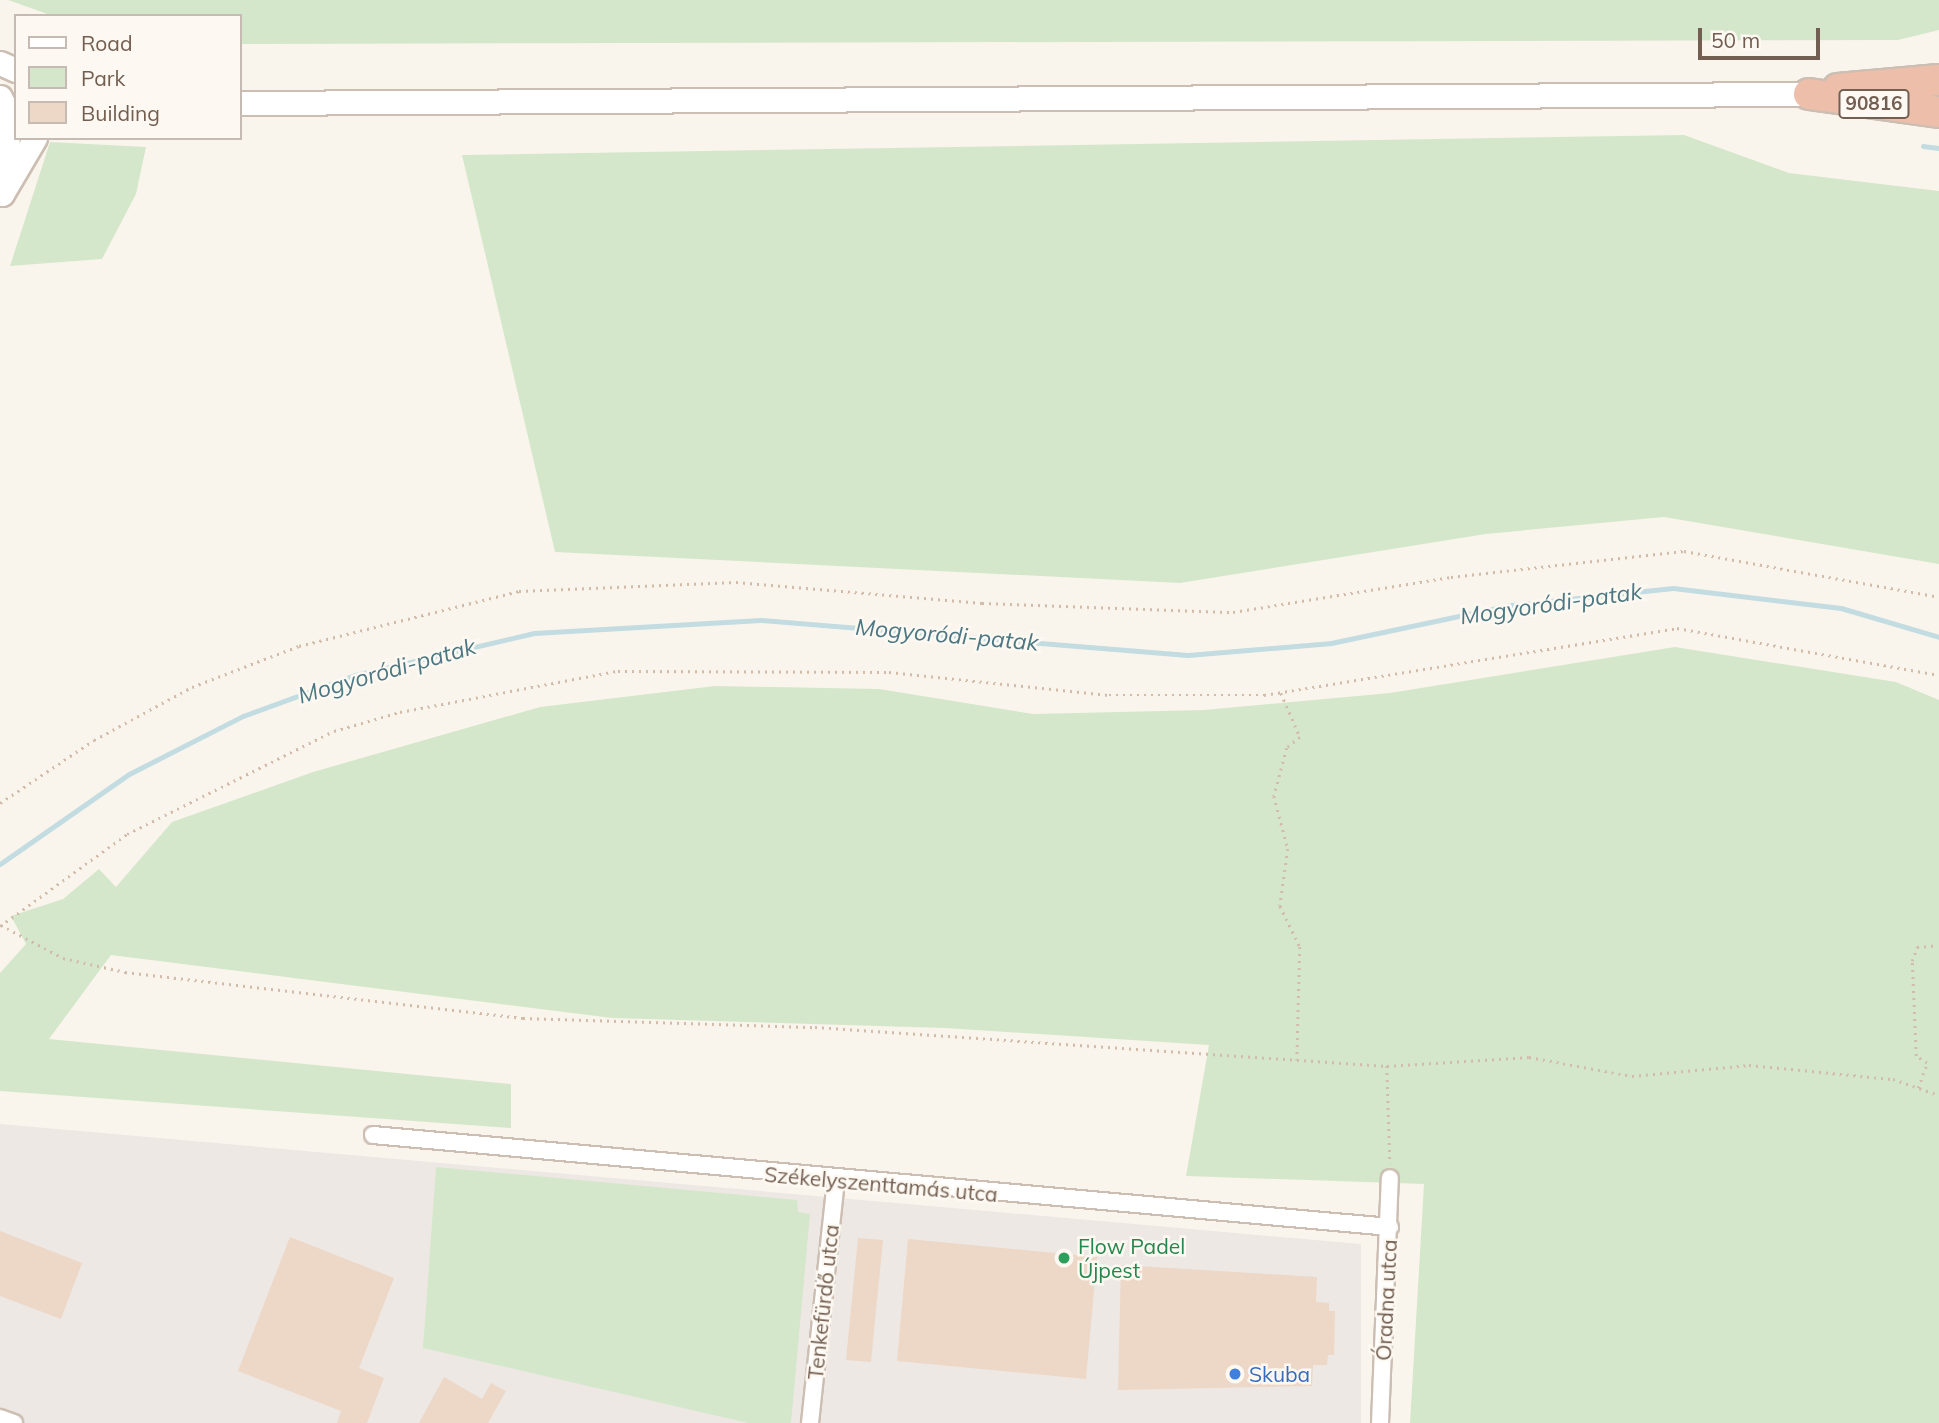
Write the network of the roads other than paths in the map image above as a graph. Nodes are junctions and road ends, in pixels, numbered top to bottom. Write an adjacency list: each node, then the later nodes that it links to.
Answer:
1 (1939, 80): 2 (highway)
2 (1809, 94): 3 (highway); 5 (main road); 6 (highway, 90816)
3 (1939, 94)
4 (0, 97): 9 (main road)
5 (242, 103)
6 (1939, 112)
7 (21, 140): 9 (main road)
8 (35, 140): 9 (main road)
9 (1, 197)
10 (373, 1135): 12 (street, Székelyszenttamás utca)
11 (1390, 1178): 13 (street, Óradna utca)
12 (836, 1180): 13 (street, Székelyszenttamás utca); 16 (street, Tenkefürdő utca)
13 (1390, 1227): 17 (street, Óradna utca)
14 (0, 1418): 15 (street)
15 (14, 1423)
16 (810, 1423)
17 (1380, 1423)

